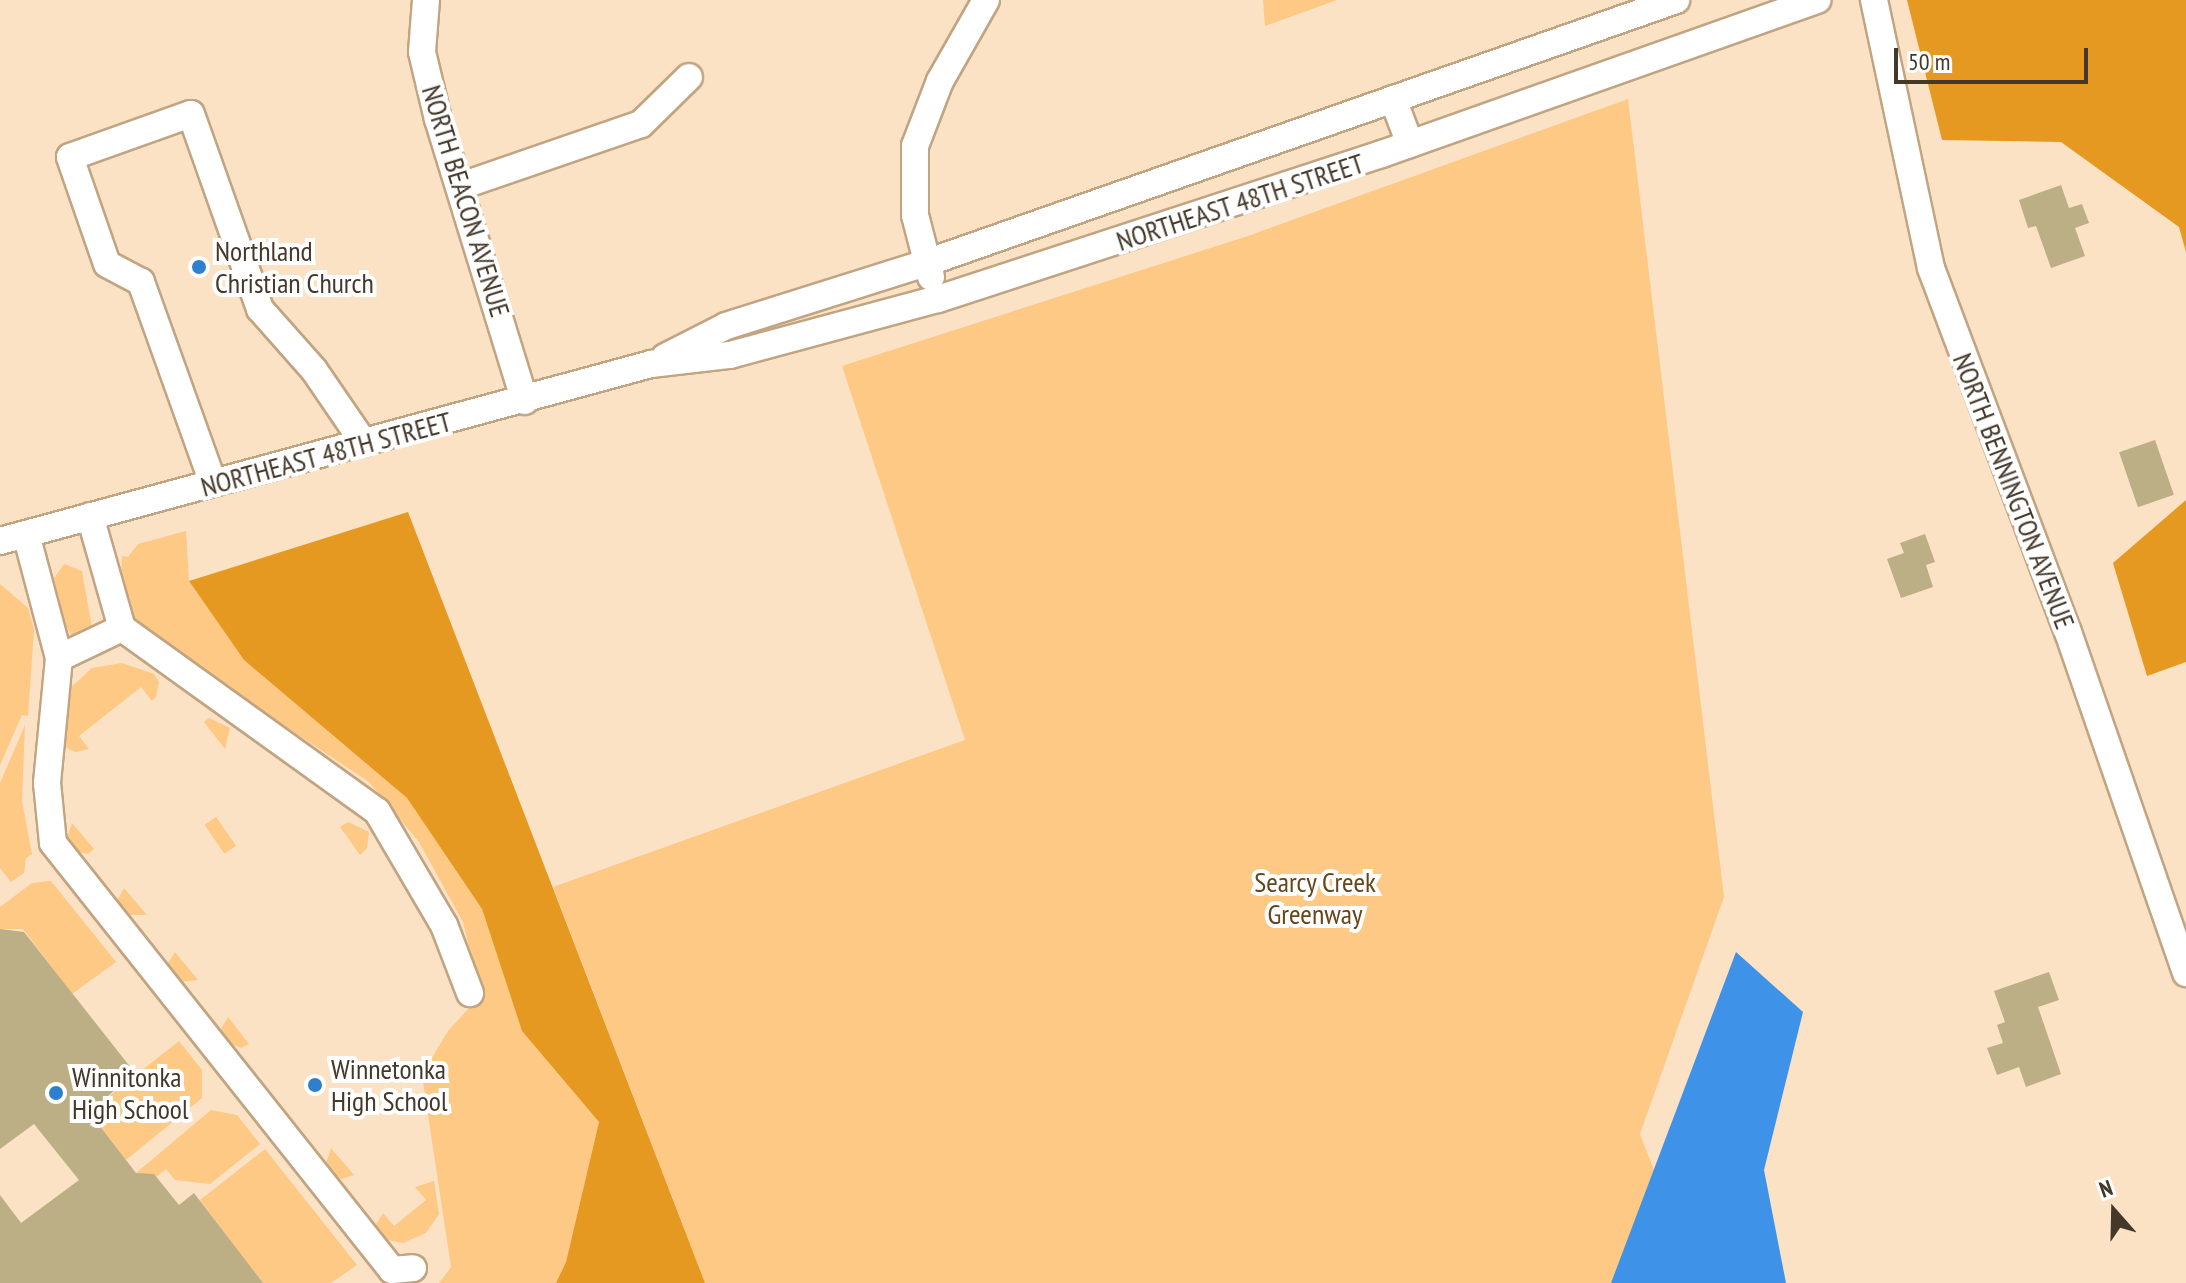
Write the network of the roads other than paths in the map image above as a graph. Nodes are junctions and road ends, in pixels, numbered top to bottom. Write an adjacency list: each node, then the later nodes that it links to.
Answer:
1 (426, 0): 9 (street, NORTH BEACON AVENUE)
2 (986, 0): 10 (street)
3 (1676, 0): 7 (street, NORTHEAST 48TH STREET)
4 (1818, 0): 8 (street, NORTHEAST 48TH STREET)
5 (1874, 0): 21 (street, NORTH BENNINGTON AVENUE)
6 (689, 77): 9 (street)
7 (1393, 99): 8 (street); 10 (street, NORTHEAST 48TH STREET)
8 (1410, 144): 11 (street, NORTHEAST 48TH STREET)
9 (461, 186): 13 (street, NORTH BEACON AVENUE)
10 (926, 263): 11 (street); 12 (street, NORTHEAST 48TH STREET)
11 (938, 299): 12 (street, NORTHEAST 48TH STREET)
12 (651, 364): 13 (street, NORTHEAST 48TH STREET)
13 (525, 401): 14 (street, NORTHEAST 48TH STREET)
14 (364, 443): 15 (street, NORTHEAST 48TH STREET); 15 (street)
15 (213, 483): 16 (street, NORTHEAST 48TH STREET)
16 (90, 516): 17 (street, NORTHEAST 48TH STREET); 19 (street)
17 (26, 534): 18 (street, NORTHEAST 48TH STREET); 20 (street)
18 (0, 541)
19 (122, 628): 20 (street); 23 (street)
20 (59, 658): 24 (street)
21 (2178, 919): 22 (street, NORTH BENNINGTON AVENUE)
22 (2186, 973)
23 (470, 993)
24 (413, 1268)

